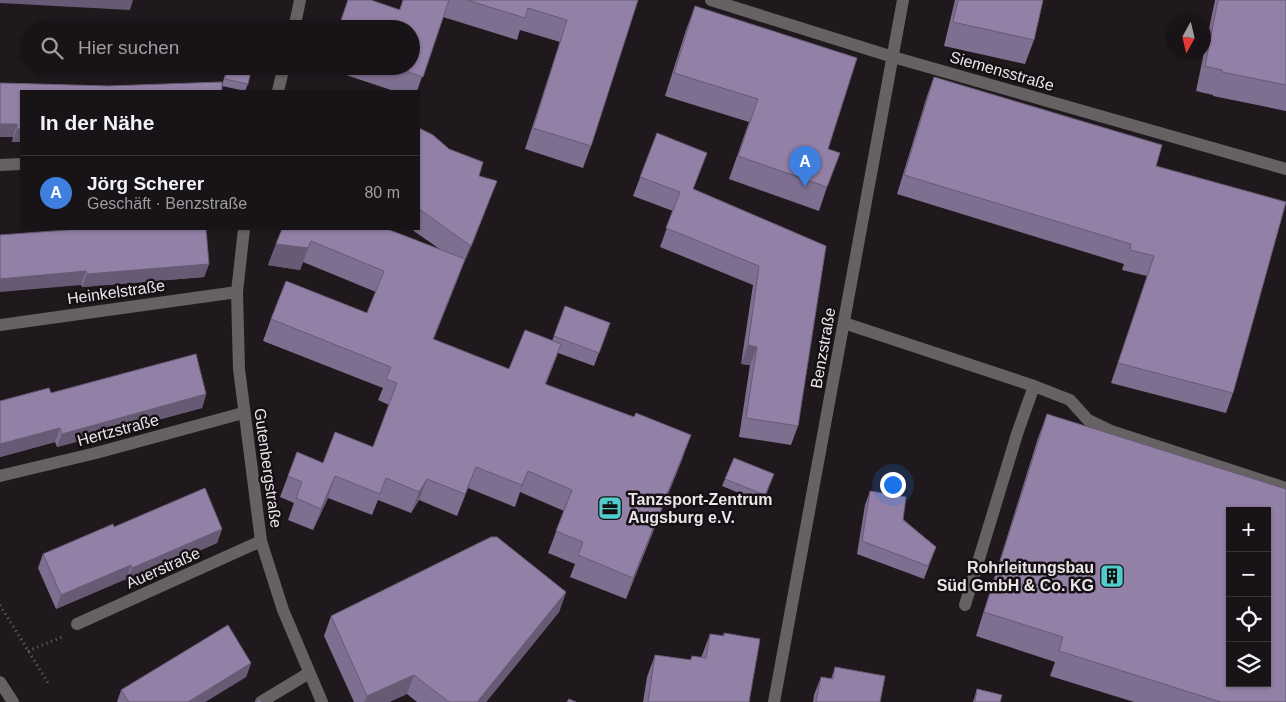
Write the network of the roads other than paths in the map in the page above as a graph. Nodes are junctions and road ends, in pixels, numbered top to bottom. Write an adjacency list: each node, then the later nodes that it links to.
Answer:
1 (300, 0): 4 (street)
2 (711, 0): 5 (street, Siemensstraße)
3 (903, 0): 5 (street, Benzstraße)
4 (296, 20)
5 (893, 56): 10 (street, Siemensstraße); 13 (street, Benzstraße)
6 (282, 75): 7 (street)
7 (278, 90)
8 (20, 164): 9 (street)
9 (0, 165)
10 (1286, 169)
11 (244, 230): 12 (street, Gutenbergstraße)
12 (237, 292): 14 (street, Heinkelstraße); 16 (street, Gutenbergstraße)
13 (844, 323): 15 (street); 27 (street, Benzstraße)
14 (0, 325)
15 (1034, 386): 18 (street); 20 (street)
16 (244, 413): 17 (street, Hertzstraße); 19 (street, Gutenbergstraße)
17 (0, 476)
18 (1286, 488)
19 (261, 541): 21 (street, Auerstraße); 22 (street, Gutenbergstraße)
20 (965, 605)
21 (77, 624)
22 (309, 672): 25 (street); 26 (street, Gutenbergstraße)
23 (0, 682): 24 (street)
24 (13, 702)
25 (261, 702)
26 (322, 702)
27 (774, 702)

